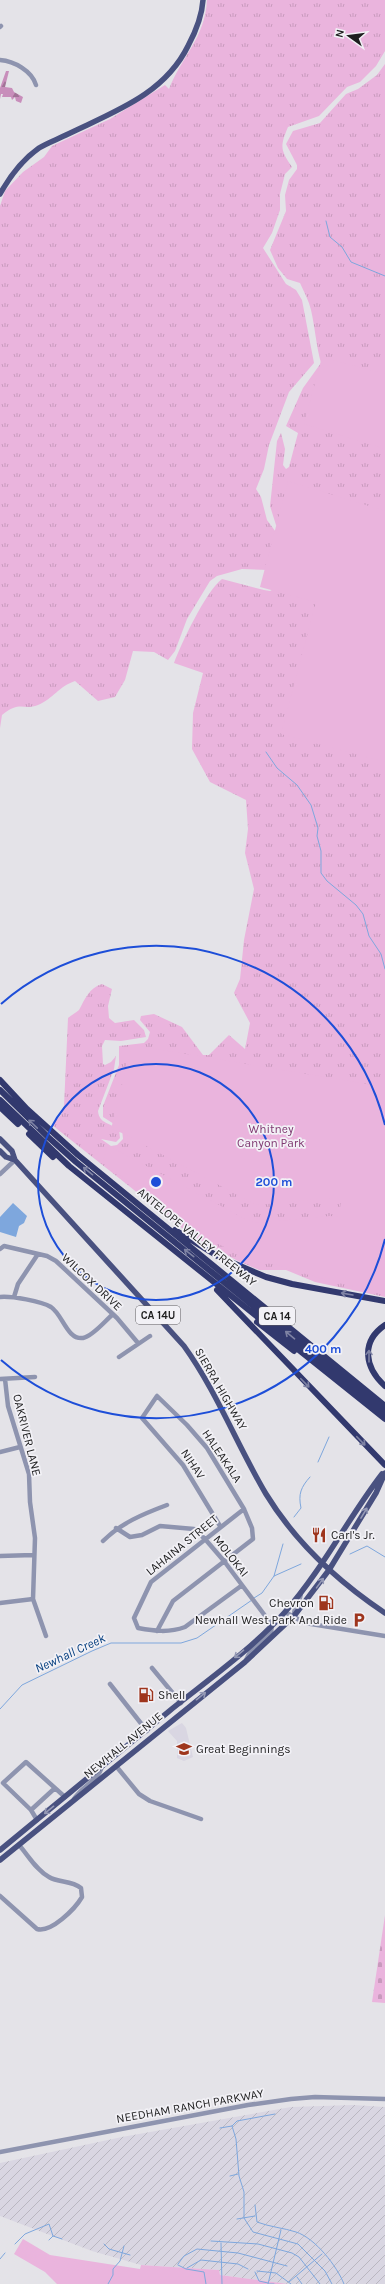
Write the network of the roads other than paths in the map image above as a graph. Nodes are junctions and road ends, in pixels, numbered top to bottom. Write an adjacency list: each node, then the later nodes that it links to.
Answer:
1 (203, 0): 4 (main road)
2 (0, 60): 3 (street)
3 (36, 85)
4 (0, 194)
5 (0, 1080): 10 (highway, ANTELOPE VALLEY FREEWAY / CA 14)
6 (0, 1090): 10 (highway, one-way to 6)
7 (0, 1100): 10 (highway)
8 (1, 1108): 10 (highway, ANTELOPE VALLEY FREEWAY / CA 14)
9 (0, 1138): 12 (main road, SIERRA HIGHWAY / CA 14U)
10 (46, 1140): 14 (highway, ANTELOPE VALLEY FREEWAY / CA 14); 17 (highway, ANTELOPE VALLEY FREEWAY / CA 14); 31 (highway, one-way to 10); 32 (highway)
11 (0, 1151): 12 (main road, SIERRA HIGHWAY / CA 14U)
12 (16, 1160): 13 (street); 47 (main road, SIERRA HIGHWAY / CA 14U)
13 (0, 1174)
14 (169, 1228): 20 (highway, one-way to 14); 30 (highway, ANTELOPE VALLEY FREEWAY / CA 14)
15 (1, 1248): 16 (street, WILCOX DRIVE)
16 (38, 1254): 18 (street); 21 (street, WILCOX DRIVE)
17 (217, 1290): 33 (highway, ANTELOPE VALLEY FREEWAY / CA 14); 36 (highway, one-way to 36)
18 (14, 1297): 19 (street); 21 (street)
19 (0, 1298)
20 (385, 1300)
21 (112, 1315): 24 (street, WILCOX DRIVE)
22 (385, 1325): 28 (highway, one-way to 22)
23 (150, 1336): 24 (street)
24 (138, 1343): 25 (street)
25 (119, 1358)
26 (36, 1377): 27 (street)
27 (3, 1379): 34 (street, OAKRIVER LANE)
28 (385, 1386)
29 (157, 1396): 39 (street, HALEAKALA); 40 (street, NIHAV)
30 (385, 1406)
31 (385, 1413)
32 (385, 1419)
33 (385, 1424)
34 (20, 1447): 35 (street); 44 (street, OAKRIVER LANE)
35 (0, 1452)
36 (385, 1465)
37 (385, 1472): 47 (main road, NEWHALL AVENUE); 48 (main road, NEWHALL AVENUE, one-way to 37)
38 (167, 1505): 41 (street)
39 (244, 1510): 40 (street, LAHAINA STREET); 46 (street, HALEAKALA)
40 (220, 1526): 42 (street, LAHAINA STREET)
41 (116, 1528): 42 (street, MOLOKAI); 43 (street)
42 (205, 1539): 46 (street, MOLOKAI); 57 (street, LAHAINA STREET)
43 (103, 1541)
44 (33, 1555): 45 (street); 51 (street, OAKRIVER LANE)
45 (0, 1556)
46 (224, 1561): 49 (street, MOLOKAI); 57 (street)
47 (322, 1564): 48 (main road, SIERRA HIGHWAY); 50 (main road, NEWHALL AVENUE)
48 (329, 1570): 54 (main road, SIERRA HIGHWAY); 55 (main road, NEWHALL AVENUE, one-way to 48)
49 (241, 1586): 56 (street, MOLOKAI); 57 (street)
50 (301, 1592): 53 (main road, NEWHALL AVENUE); 55 (street)
51 (33, 1599): 52 (street); 58 (street, OAKRIVER LANE)
52 (0, 1603)
53 (285, 1612): 55 (street); 56 (main road, NEWHALL AVENUE)
54 (385, 1613)
55 (294, 1616): 59 (street); 60 (main road, NEWHALL AVENUE)
56 (272, 1625): 60 (street); 63 (main road, NEWHALL AVENUE, one-way to 63)
57 (157, 1631)
58 (46, 1636)
59 (385, 1636)
60 (244, 1662): 65 (main road, NEWHALL AVENUE, one-way to 60)
61 (152, 1668): 63 (street)
62 (110, 1684): 66 (street)
63 (181, 1703): 64 (main road, NEWHALL AVENUE); 65 (main road)
64 (155, 1724): 66 (main road, NEWHALL AVENUE); 68 (main road)
65 (160, 1729): 68 (main road, NEWHALL AVENUE)
66 (147, 1731): 67 (main road, NEWHALL AVENUE)
67 (134, 1742): 69 (main road); 70 (main road, NEWHALL AVENUE)
68 (142, 1744): 69 (main road, NEWHALL AVENUE)
69 (116, 1766): 73 (main road, NEWHALL AVENUE); 75 (street)
70 (102, 1767): 72 (main road, NEWHALL AVENUE); 73 (street)
71 (55, 1788): 72 (street); 74 (street); 74 (street)
72 (66, 1797): 76 (main road, NEWHALL AVENUE, one-way to 76)
73 (73, 1800): 77 (main road, NEWHALL AVENUE)
74 (32, 1810): 76 (street)
75 (201, 1819)
76 (37, 1820): 78 (main road, NEWHALL AVENUE)
77 (19, 1845): 79 (main road, NEWHALL AVENUE); 80 (street)
78 (0, 1850)
79 (0, 1860)
80 (0, 1896)
81 (385, 2099): 82 (street, NEEDHAM RANCH PARKWAY)
82 (0, 2152)

